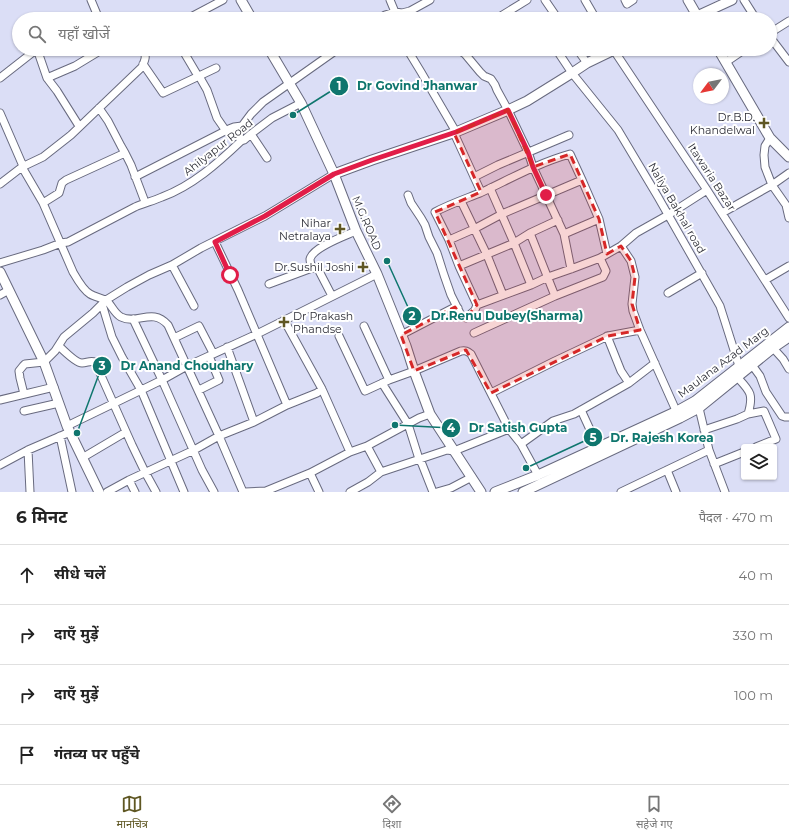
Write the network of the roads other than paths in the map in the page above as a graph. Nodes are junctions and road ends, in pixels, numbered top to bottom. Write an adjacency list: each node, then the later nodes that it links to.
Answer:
1 (91, 0): 14 (street)
2 (223, 0): 15 (street)
3 (241, 0): 16 (street)
4 (390, 0): 17 (street)
5 (430, 0): 18 (street)
6 (527, 0): 19 (street)
7 (545, 0): 20 (street)
8 (585, 0): 21 (street)
9 (625, 0): 10 (street)
10 (632, 0)
11 (688, 0): 22 (street)
12 (732, 0): 23 (street)
13 (744, 0): 24 (street)
14 (96, 12)
15 (200, 12)
16 (248, 12)
17 (395, 12)
18 (406, 12)
19 (507, 12)
20 (553, 12)
21 (592, 12)
22 (693, 12)
23 (707, 12)
24 (752, 12)
25 (789, 21): 26 (street)
26 (777, 29)
27 (777, 46): 44 (street)
28 (28, 56): 50 (street)
29 (39, 56): 51 (street)
30 (91, 56): 51 (street)
31 (145, 56): 46 (street)
32 (186, 56): 49 (street)
33 (274, 56): 52 (street, M.G.ROAD)
34 (328, 56): 52 (street)
35 (411, 56): 60 (street)
36 (469, 56): 55 (street)
37 (561, 56): 48 (street, Naliya Bakhal road)
38 (582, 56): 45 (street)
39 (600, 56): 45 (street)
40 (620, 56): 79 (street, Itawaria Bazar)
41 (722, 56): 43 (street)
42 (735, 56): 43 (street)
43 (726, 62): 63 (street)
44 (789, 62)
45 (586, 63): 48 (street)
46 (143, 64): 49 (street); 54 (street)
47 (216, 68): 49 (street)
48 (572, 73): 55 (street); 88 (street, Naliya Bakhal road)
49 (199, 76): 59 (street)
50 (0, 78)
51 (47, 78): 57 (street)
52 (290, 84): 53 (street, M.G.ROAD); 58 (street)
53 (301, 103): 61 (street, Ahilyapur Road); 71 (street, M.G.ROAD)
54 (99, 108): 57 (street); 66 (street)
55 (508, 110): 60 (street); 65 (street)
56 (0, 113): 69 (street)
57 (79, 126): 69 (street)
58 (242, 126): 59 (street); 64 (street)
59 (226, 131): 73 (street)
60 (455, 133): 71 (street); 74 (street)
61 (251, 134): 64 (street, Ahilyapur Road); 68 (street)
62 (568, 135): 65 (street)
63 (770, 138): 67 (street); 77 (street)
64 (241, 141): 84 (street, Ahilyapur Road)
65 (528, 152): 70 (street); 74 (street)
66 (125, 153): 73 (street); 85 (street)
67 (789, 157)
68 (267, 158)
69 (22, 166): 76 (street); 85 (street)
70 (533, 167): 75 (street); 78 (street); 82 (street)
71 (334, 174): 93 (street, M.G.ROAD); 97 (street)
72 (789, 174): 77 (street)
73 (135, 177): 84 (street)
74 (474, 177): 80 (street)
75 (582, 180): 82 (street); 90 (street)
76 (0, 184)
77 (772, 185): 86 (street); 89 (street)
78 (490, 188): 80 (street); 87 (street)
79 (708, 190): 86 (street, Itawaria Bazar); 88 (street)
80 (481, 192): 83 (street)
81 (408, 195): 126 (street)
82 (546, 195): 87 (street); 91 (street)
83 (461, 201): 92 (street); 96 (street)
84 (145, 202): 99 (street, Ahilyapur Road)
85 (43, 203): 99 (street)
86 (722, 213): 114 (street, Itawaria Bazar)
87 (502, 214): 92 (street); 98 (street)
88 (668, 215): 100 (street); 111 (street, Naliya Bakhal road)
89 (789, 218)
90 (599, 219): 95 (street); 101 (street)
91 (558, 220): 94 (street); 95 (street)
92 (474, 229): 96 (street); 102 (street)
93 (356, 231): 108 (street); 112 (street, M.G.ROAD)
94 (530, 233): 98 (street); 113 (street)
95 (564, 234): 109 (street)
96 (449, 240): 106 (street)
97 (215, 242): 105 (street); 134 (street)
98 (514, 242): 102 (street); 116 (street)
99 (60, 243): 104 (street, Ahilyapur Road); 123 (street)
100 (621, 246): 101 (street); 132 (street)
101 (607, 254): 103 (street)
102 (487, 255): 106 (street); 120 (street)
103 (600, 258): 109 (street); 122 (street)
104 (0, 263)
105 (172, 265): 123 (street); 125 (street)
106 (459, 266): 124 (street)
107 (789, 266): 114 (street)
108 (312, 268): 115 (street); 121 (street)
109 (571, 269): 113 (street)
110 (0, 272): 117 (street)
111 (702, 273): 118 (street); 148 (street, Naliya Bakhal road)
112 (377, 274): 121 (street); 135 (street, M.G.ROAD)
113 (548, 277): 116 (street); 122 (street)
114 (765, 280): 127 (street, Itawaria Bazar)
115 (269, 284)
116 (531, 285): 120 (street)
117 (9, 290): 119 (street); 144 (street)
118 (668, 293)
119 (0, 295)
120 (503, 295): 124 (street)
121 (332, 296): 129 (street)
122 (555, 296): 133 (street)
123 (104, 302): 128 (street); 140 (street); 158 (street)
124 (477, 305): 126 (street)
125 (194, 306)
126 (458, 308): 135 (street)
127 (789, 318)
128 (133, 319): 139 (street); 152 (street)
129 (284, 320): 134 (street); 157 (street)
130 (364, 326): 153 (street)
131 (789, 327): 148 (street, Maulana Azad Marg)
132 (640, 330): 137 (street); 145 (street)
133 (474, 333)
134 (257, 334): 141 (street); 166 (street)
135 (401, 335): 150 (street, M.G.ROAD)
136 (339, 336): 154 (street)
137 (607, 336): 155 (street); 160 (street)
138 (789, 337): 142 (street, Maulana Azad Marg)
139 (174, 338): 143 (street); 147 (street)
140 (58, 346): 144 (street); 164 (street)
141 (227, 347): 143 (street); 173 (street)
142 (773, 348): 146 (street, Maulana Azad Marg); 149 (street)
143 (211, 354): 147 (street); 159 (street)
144 (44, 362): 156 (street); 161 (street)
145 (655, 363): 155 (street); 170 (street)
146 (752, 365): 151 (street, Maulana Azad Marg); 172 (street)
147 (187, 366): 152 (street); 159 (street)
148 (739, 366): 165 (street, Maulana Azad Marg)
149 (789, 368)
150 (414, 372): 153 (street); 160 (street); 169 (street, M.G.ROAD)
151 (737, 377): 165 (street, Maulana Azad Marg); 171 (street)
152 (162, 380): 158 (street); 186 (street)
153 (389, 380): 154 (street)
154 (382, 383): 174 (street)
155 (629, 383): 167 (street)
156 (54, 387): 161 (street); 163 (street)
157 (322, 389): 166 (street); 189 (street)
158 (141, 390): 164 (street); 193 (street)
159 (199, 390): 180 (street)
160 (491, 393): 176 (street)
161 (24, 394): 162 (street)
162 (0, 400)
163 (58, 403): 168 (street); 175 (street)
164 (113, 404): 175 (street); 178 (street)
165 (697, 404): 170 (street, Maulana Azad Marg); 177 (street)
166 (287, 405): 173 (street)
167 (581, 410): 181 (street); 184 (street)
168 (24, 411)
169 (430, 414): 174 (street); 188 (street, M.G.ROAD)
170 (678, 414): 184 (street, Maulana Azad Marg); 220 (street, Maulana Azad Marg)
171 (748, 414): 177 (street); 182 (street)
172 (789, 416)
173 (254, 422): 180 (street)
174 (408, 424): 183 (street); 192 (street)
175 (68, 429): 179 (street); 191 (street)
176 (509, 429): 181 (street); 188 (street)
177 (704, 430): 187 (street)
178 (126, 432): 191 (street); 197 (street)
179 (60, 436): 185 (street); 206 (street)
180 (219, 436): 186 (street); 213 (street)
181 (520, 444): 200 (street)
182 (764, 444)
183 (367, 446): 189 (street); 198 (street)
184 (598, 447): 200 (street, Maulana Azad Marg)
185 (28, 450): 195 (street); 205 (street)
186 (194, 450): 193 (street); 212 (street)
187 (709, 450): 194 (street); 196 (street)
188 (454, 451): 192 (street); 201 (street, M.G.ROAD)
189 (350, 452): 199 (street)
190 (741, 453): 194 (street)
191 (82, 458): 207 (street)
192 (419, 459): 198 (street); 216 (street)
193 (171, 460): 197 (street); 211 (street)
194 (714, 464): 223 (street)
195 (0, 465)
196 (667, 470): 203 (street); 222 (street)
197 (145, 472): 202 (street); 210 (street)
198 (381, 472): 215 (street)
199 (310, 473): 204 (street); 214 (street)
200 (538, 475): 219 (street, Maulana Azad Marg)
201 (472, 477): 217 (street); 218 (street, M.G.ROAD)
202 (129, 480): 208 (street); 209 (street)
203 (634, 489): 221 (street)
204 (266, 491): 213 (street)
205 (30, 492)
206 (72, 492)
207 (99, 492)
208 (107, 492)
209 (135, 492)
210 (156, 492)
211 (184, 492)
212 (214, 492)
213 (244, 492)
214 (319, 492)
215 (350, 492)
216 (432, 492)
217 (437, 492)
218 (481, 492)
219 (495, 492)
220 (523, 492)
221 (621, 492)
222 (676, 492)
223 (725, 492)

